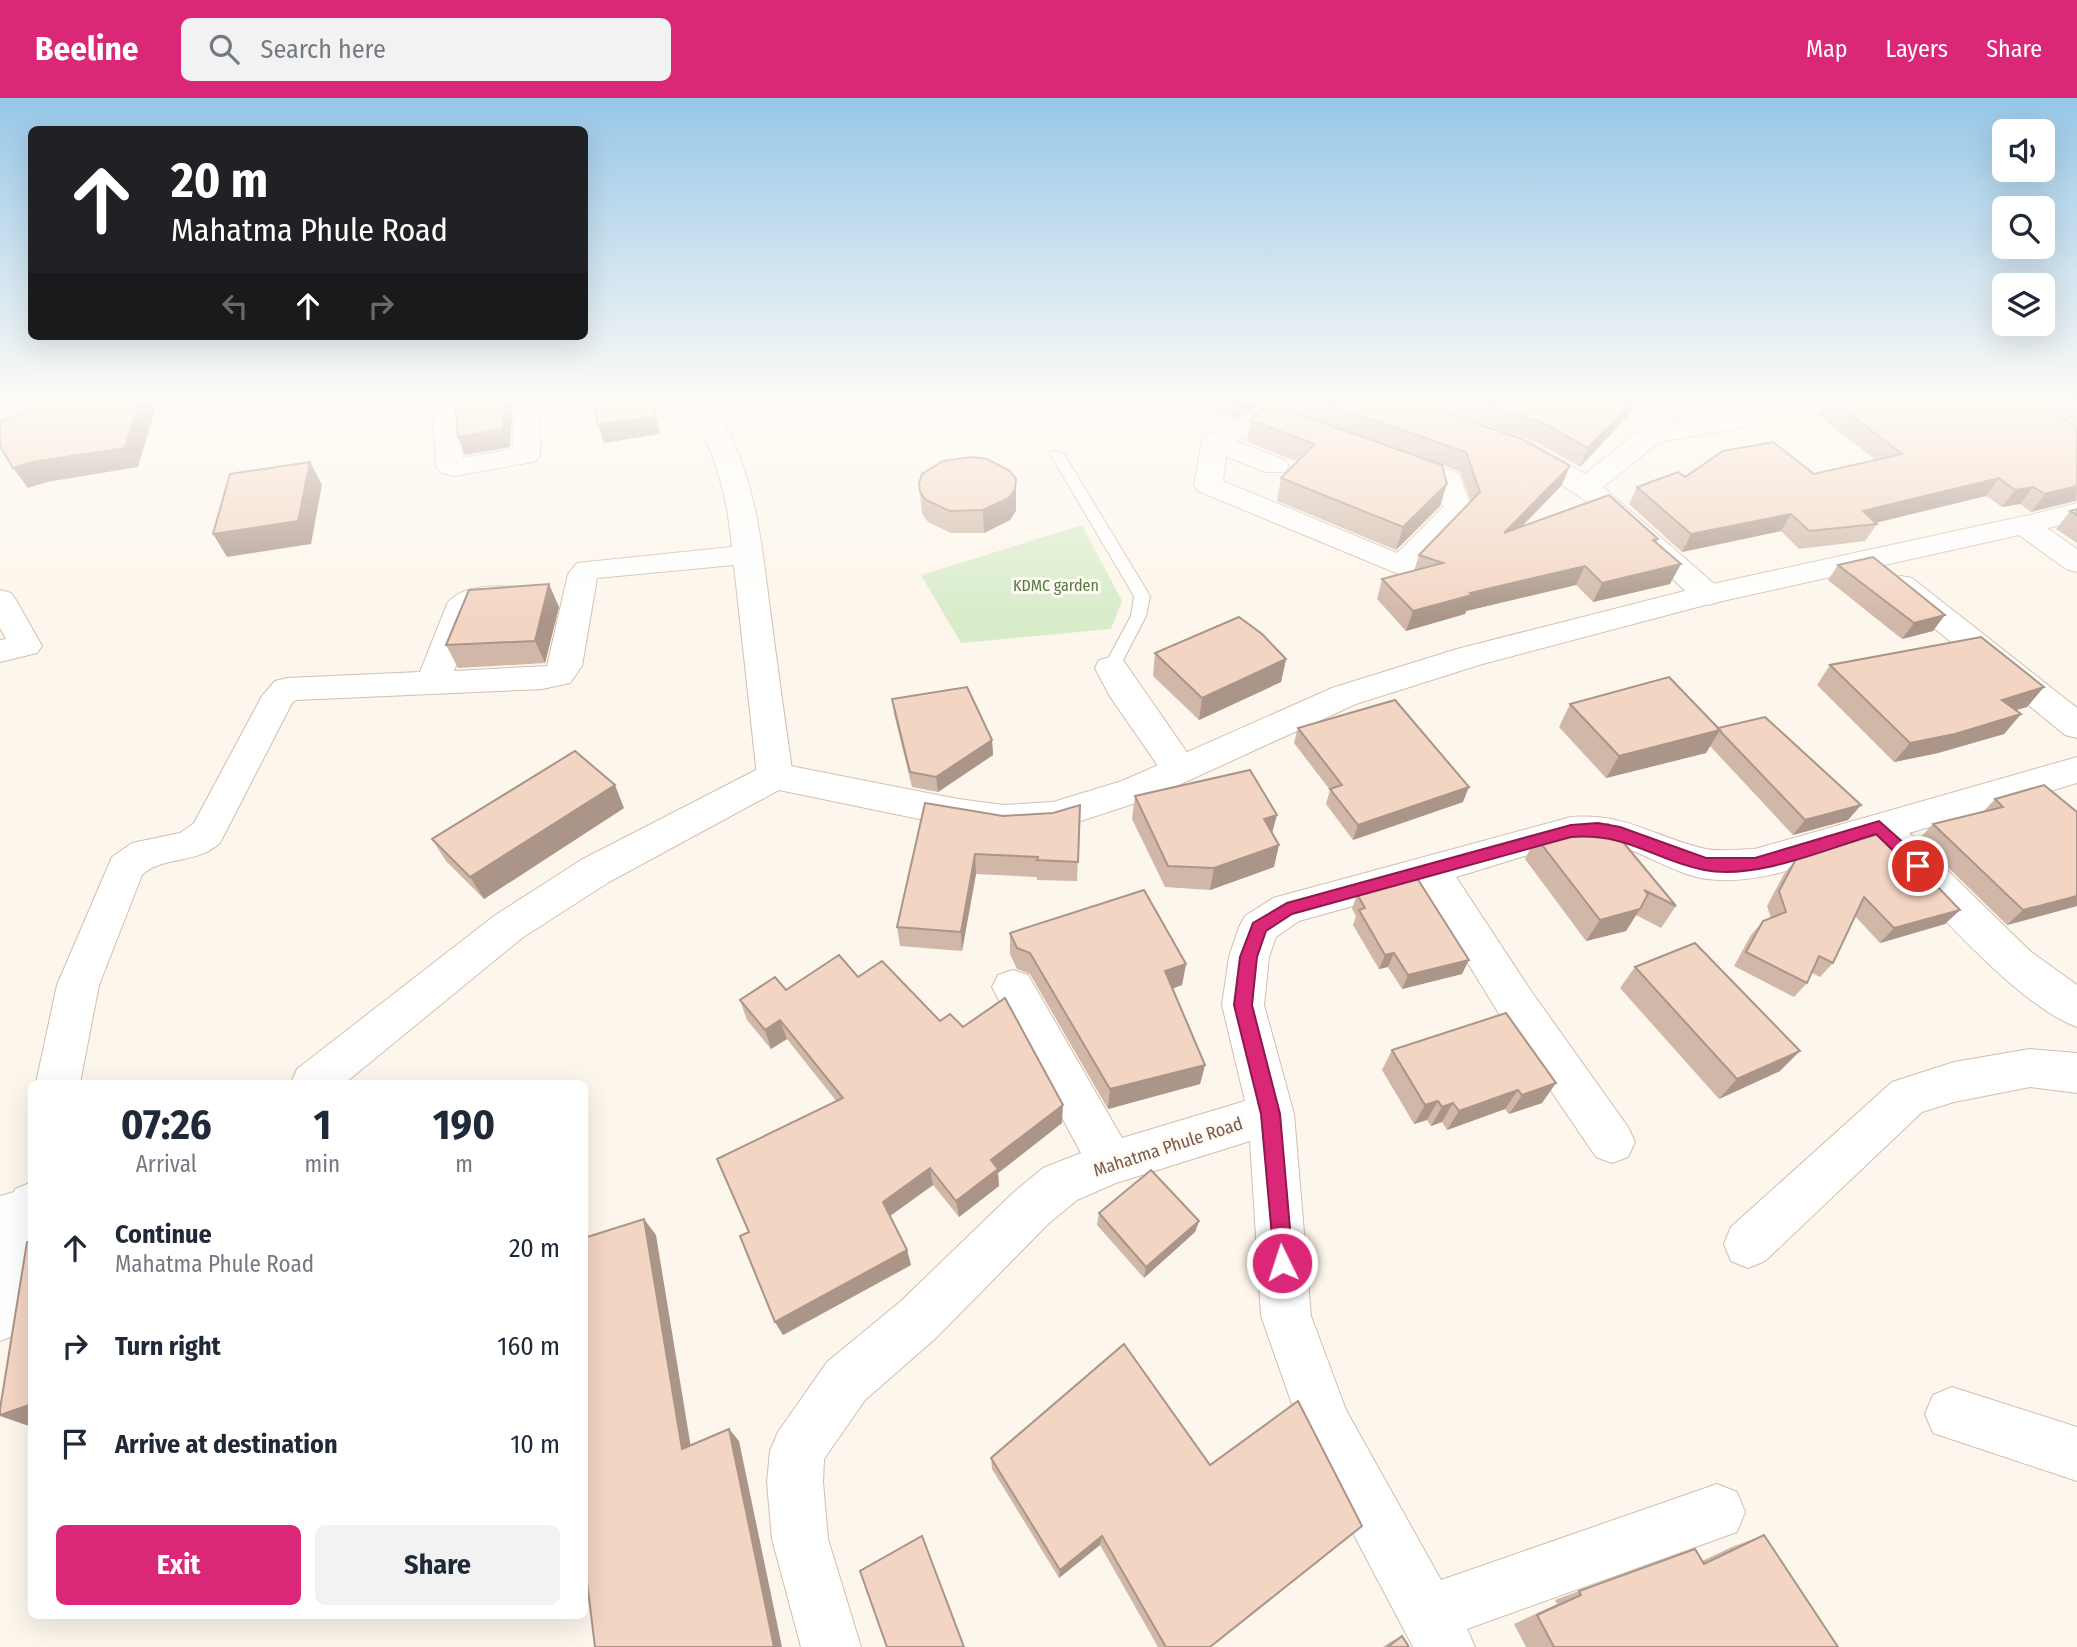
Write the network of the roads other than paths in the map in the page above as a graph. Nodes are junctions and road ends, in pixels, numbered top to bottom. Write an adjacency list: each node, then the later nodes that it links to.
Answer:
1 (732, 475): 10 (street)
2 (1070, 475): 17 (lane)
3 (1210, 475): 4 (street)
4 (1437, 475)
5 (1568, 475): 7 (street)
6 (1600, 475): 7 (street)
7 (1585, 487): 14 (street)
8 (2077, 512): 9 (street)
9 (2024, 524): 11 (street); 12 (street)
10 (747, 555): 13 (street); 22 (street)
11 (1868, 559): 14 (street); 19 (street)
12 (2077, 563)
13 (557, 594): 18 (street); 18 (street)
14 (1708, 595): 20 (street)
15 (0, 600): 16 (street)
16 (0, 652)
17 (1111, 668): 20 (street)
18 (433, 682): 28 (street)
19 (2077, 726)
20 (1180, 770): 22 (street)
21 (2077, 770): 23 (street)
22 (775, 776): 29 (street)
23 (1879, 827): 24 (street); 26 (street)
24 (1430, 869): 30 (street); 31 (street)
25 (1013, 987): 32 (street)
26 (2077, 1009)
27 (2077, 1073): 34 (street)
28 (59, 1080)
29 (317, 1080)
30 (1271, 1114): 32 (street, Mahatma Phule Road); 39 (street)
31 (1612, 1142)
32 (1111, 1163): 40 (street, Mahatma Phule Road)
33 (23, 1211): 35 (street)
34 (1748, 1244)
35 (0, 1316)
36 (1952, 1414): 37 (street)
37 (2077, 1454)
38 (1717, 1512): 39 (street)
39 (1436, 1630)
40 (831, 1647)

